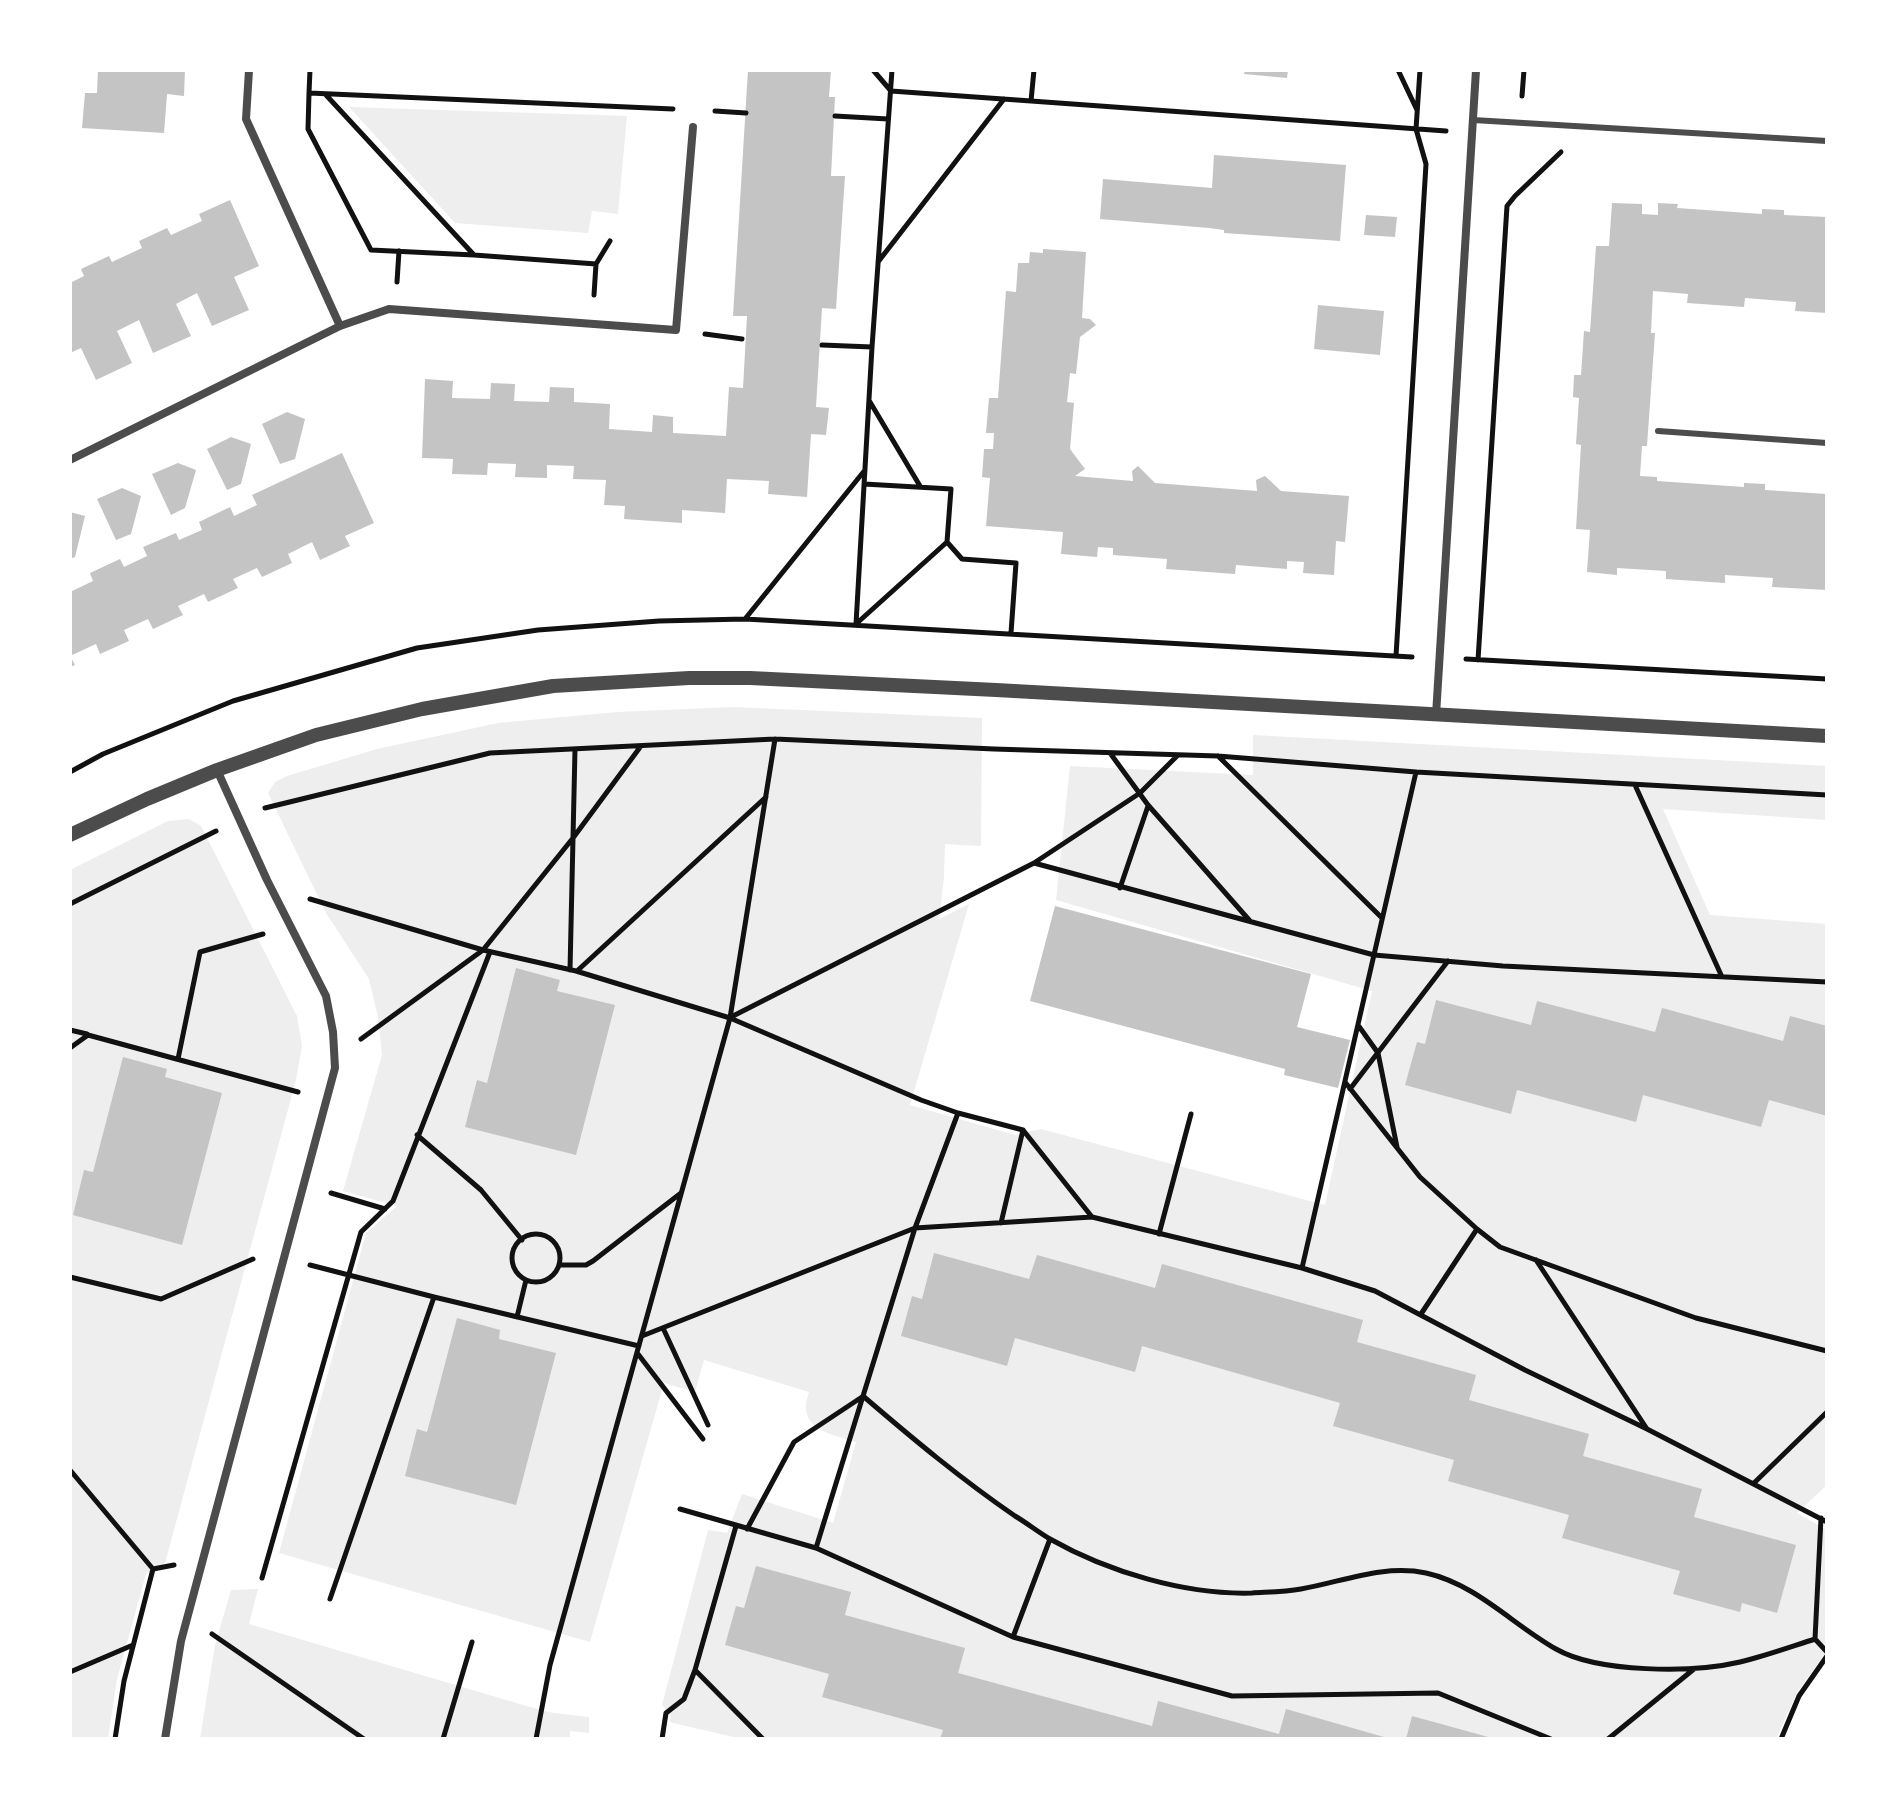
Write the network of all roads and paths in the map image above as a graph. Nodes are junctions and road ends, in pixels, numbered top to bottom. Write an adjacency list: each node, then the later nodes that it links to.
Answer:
1 (249, 70): 32 (street)
2 (310, 70): 11 (path)
3 (873, 70): 10 (path)
4 (892, 70): 10 (path)
5 (1034, 70): 14 (path)
6 (1398, 70): 17 (path)
7 (1420, 70): 17 (path)
8 (1476, 70): 21 (street)
9 (1524, 70): 22 (path)
10 (891, 91): 13 (path); 20 (path)
11 (309, 93): 12 (path); 28 (path)
12 (325, 94): 15 (path); 29 (path)
13 (1004, 99): 14 (path); 30 (path)
14 (1031, 101): 24 (path)
15 (680, 110)
16 (711, 111): 18 (path)
17 (1417, 111): 24 (path)
18 (746, 113)
19 (835, 116): 20 (path)
20 (888, 119): 30 (path)
21 (1473, 120): 22 (lane); 25 (street)
22 (1520, 123): 26 (lane); 48 (path)
23 (693, 127): 33 (street)
24 (1416, 129): 25 (path); 47 (path)
25 (1472, 133): 49 (street)
26 (1827, 141)
27 (610, 241): 29 (path)
28 (399, 251): 29 (path); 31 (path)
29 (474, 255)
30 (878, 262): 36 (path)
31 (396, 289)
32 (340, 326): 33 (street); 40 (street)
33 (676, 330): 34 (path)
34 (742, 339)
35 (822, 345): 36 (path)
36 (872, 347): 37 (path)
37 (869, 401): 41 (path); 43 (path)
38 (1658, 431): 39 (lane)
39 (1827, 443)
40 (70, 460)
41 (865, 469): 42 (path); 45 (path)
42 (864, 484): 43 (path); 44 (path)
43 (921, 487): 44 (path)
44 (947, 542): 46 (path)
45 (745, 619)
46 (1011, 633)
47 (1396, 656)
48 (1478, 660)
49 (1436, 715): 50 (street); 57 (street)
50 (1827, 736)
51 (775, 739): 52 (path); 54 (path); 62 (path)
52 (642, 745): 53 (path); 66 (path)
53 (575, 749): 64 (path); 66 (path)
54 (1110, 753): 55 (path); 60 (path)
55 (1178, 755): 56 (path); 60 (path)
56 (1218, 756): 58 (path); 71 (path)
57 (217, 770): 64 (street); 65 (street)
58 (1416, 772): 59 (path); 71 (path)
59 (1635, 785): 61 (path); 78 (path)
60 (1140, 793): 63 (path); 67 (path)
61 (1827, 795)
62 (766, 797): 77 (path); 80 (path)
63 (1148, 805): 69 (path); 72 (path)
64 (238, 820): 68 (street); 70 (path)
65 (70, 835)
66 (573, 838): 74 (path); 77 (path)
67 (1034, 863): 69 (path); 80 (path)
68 (271, 887): 73 (street); 74 (path)
69 (1120, 888): 72 (path)
70 (70, 904)
71 (1382, 919): 75 (path)
72 (1251, 922): 75 (path)
73 (290, 926): 86 (street); 87 (path)
74 (487, 951): 77 (path); 86 (path); 94 (path)
75 (1374, 955): 76 (path); 81 (path)
76 (1448, 961): 78 (path); 85 (path)
77 (573, 971): 80 (path)
78 (1722, 977): 79 (path)
79 (1827, 982)
80 (730, 1018): 91 (path); 97 (path)
81 (1358, 1024): 85 (path); 88 (path)
82 (70, 1030): 83 (path)
83 (88, 1035): 84 (path); 87 (path)
84 (70, 1048)
85 (1378, 1053): 89 (path); 95 (path)
86 (334, 1058): 90 (street)
87 (178, 1059): 90 (path)
88 (1345, 1082): 89 (path); 108 (path)
89 (1350, 1089): 95 (path)
90 (326, 1099): 96 (street)
91 (958, 1113): 93 (path); 101 (path)
92 (1191, 1114): 103 (path)
93 (1023, 1130): 99 (path); 100 (path)
94 (417, 1135): 98 (path); 104 (path)
95 (1397, 1148): 102 (path)
96 (303, 1185): 98 (path); 105 (street)
97 (682, 1193): 107 (path); 116 (path)
98 (385, 1209): 109 (path)
99 (1092, 1217): 100 (path); 103 (path)
100 (1001, 1223): 101 (path)
101 (915, 1228): 115 (path); 120 (path)
102 (1477, 1229): 106 (path); 113 (path)
103 (1159, 1234): 108 (path)
104 (522, 1240): 107 (path); 111 (path)
105 (284, 1257): 109 (path); 110 (path); 133 (street)
106 (1535, 1259): 118 (path); 123 (path)
107 (560, 1265): 111 (path)
108 (1302, 1268): 113 (path)
109 (349, 1276): 112 (path); 135 (path)
110 (70, 1277)
111 (526, 1280): 114 (path)
112 (434, 1297): 114 (path); 136 (path)
113 (1421, 1314): 123 (path)
114 (517, 1317): 117 (path)
115 (663, 1328): 116 (path); 122 (path)
116 (642, 1336): 117 (path)
117 (639, 1346): 119 (path)
118 (1827, 1351)
119 (637, 1354): 124 (path); 150 (path)
120 (863, 1396): 130 (path); 131 (path); 132 (path)
121 (1827, 1412): 126 (path)
122 (708, 1425)
123 (1647, 1429): 126 (path)
124 (703, 1439)
125 (70, 1470): 134 (path)
126 (1754, 1483): 128 (path)
127 (680, 1509): 129 (path)
128 (1824, 1520): 139 (path)
129 (736, 1526): 130 (path); 144 (path)
130 (747, 1529): 132 (path)
131 (1050, 1539): 138 (path); 143 (path)
132 (816, 1548): 138 (path)
133 (203, 1561): 134 (path); 137 (street)
134 (153, 1569): 141 (path)
135 (262, 1578)
136 (330, 1599)
137 (188, 1617): 147 (street); 148 (path)
138 (1013, 1637): 153 (path)
139 (1815, 1639): 142 (path); 143 (path)
140 (472, 1642): 149 (path)
141 (133, 1645): 145 (path); 146 (path)
142 (1827, 1654): 155 (path)
143 (1695, 1668): 154 (path)
144 (695, 1670): 151 (path); 152 (path)
145 (70, 1672)
146 (115, 1739)
147 (165, 1739)
148 (364, 1739)
149 (443, 1739)
150 (536, 1739)
151 (662, 1739)
152 (763, 1739)
153 (1551, 1739)
154 (1608, 1739)
155 (1781, 1739)

